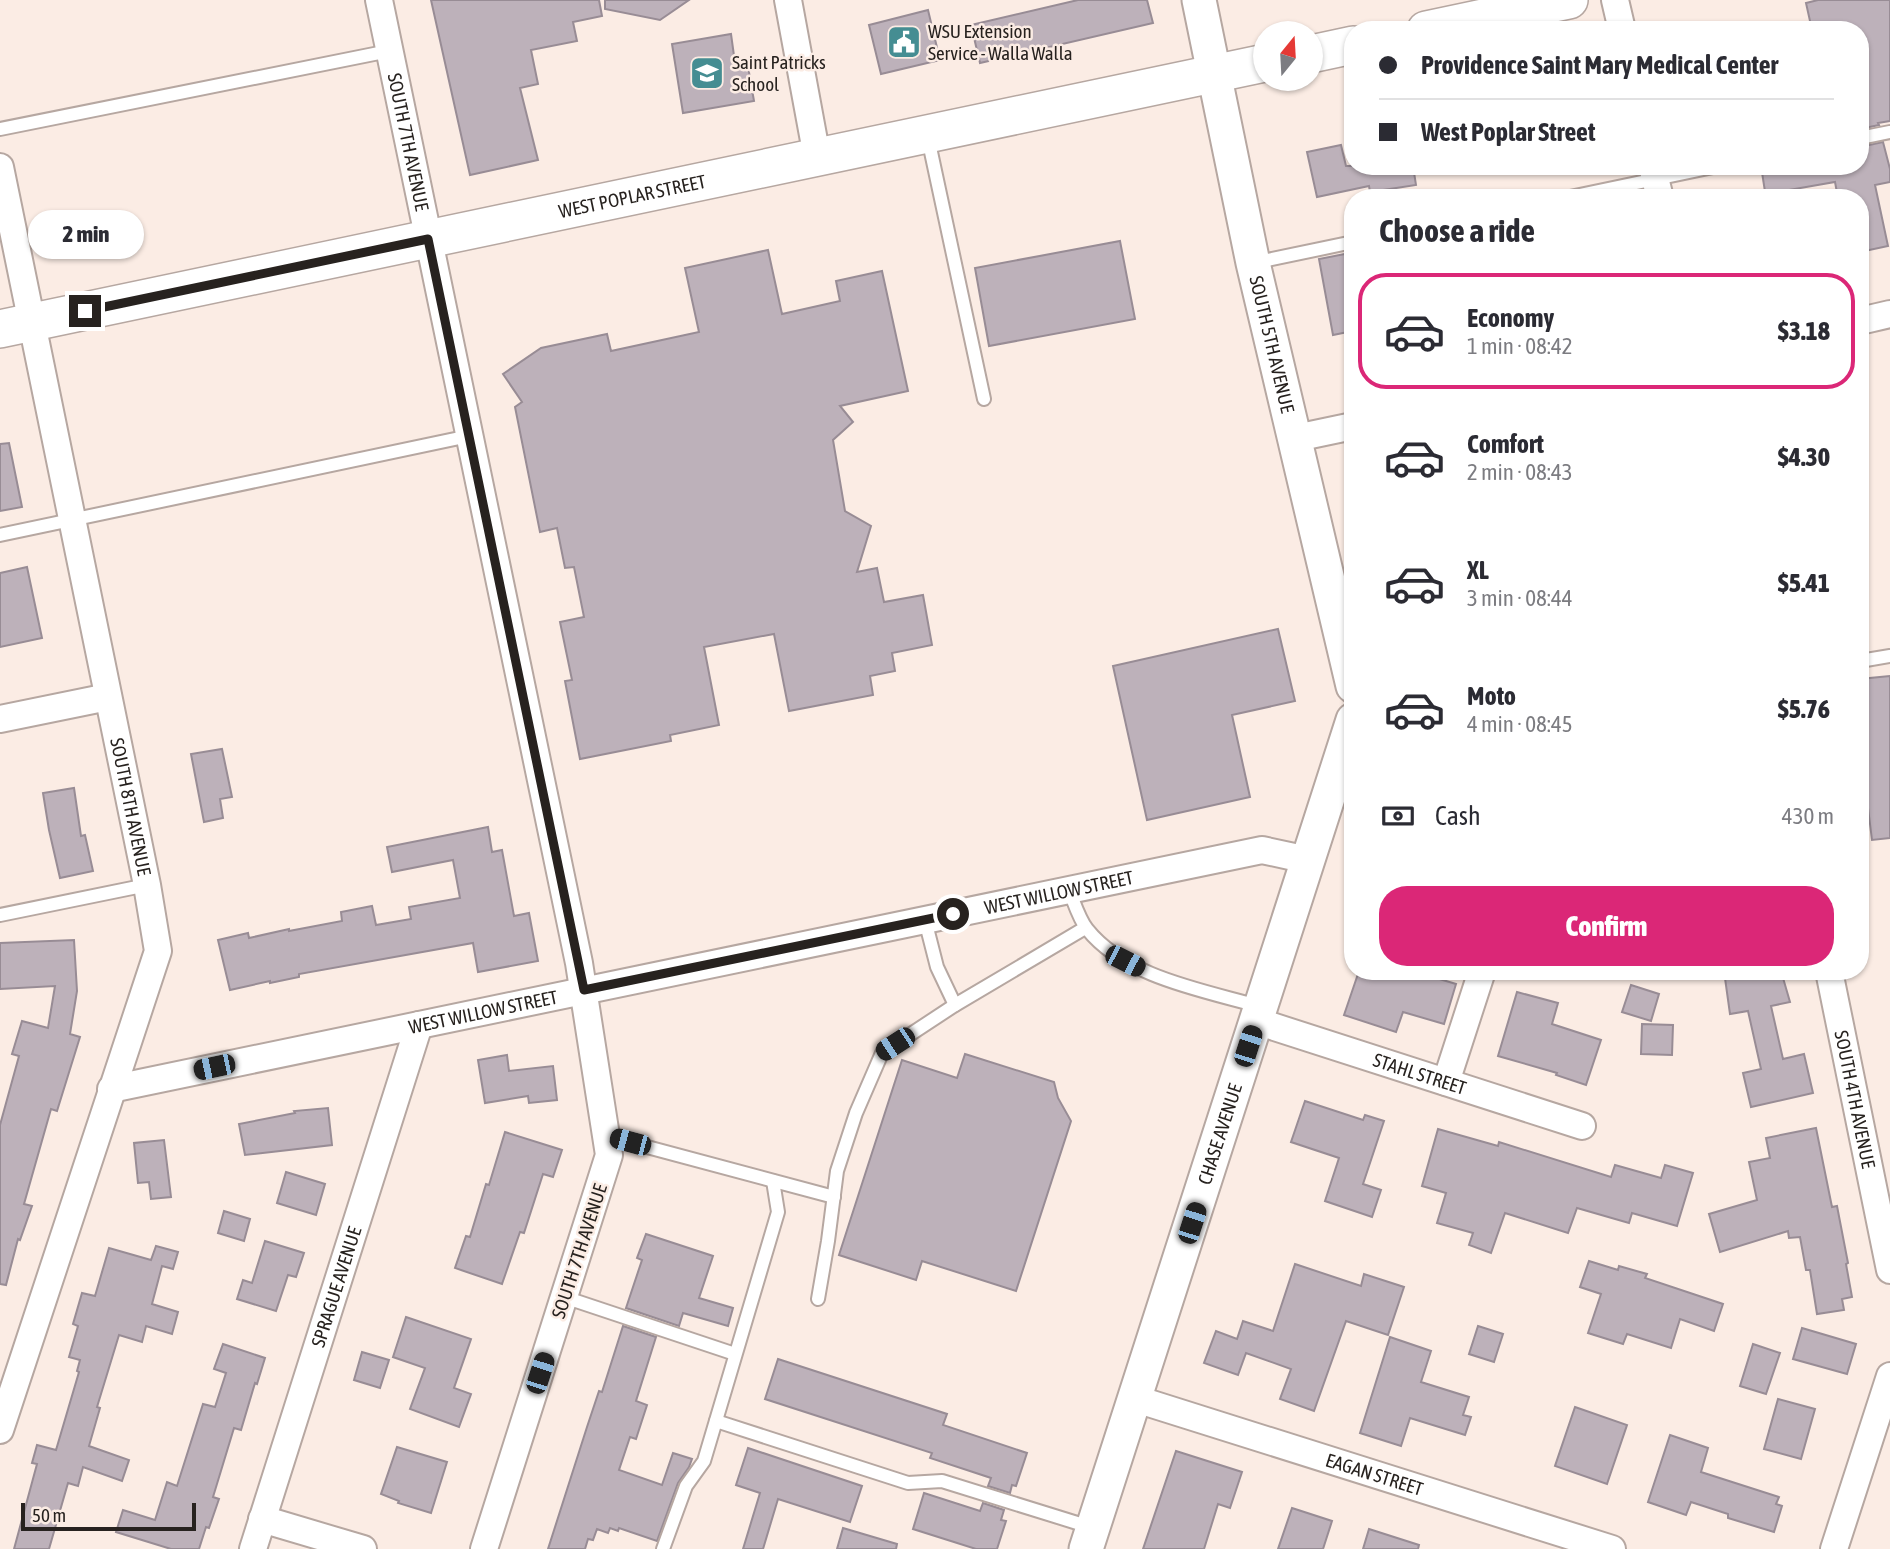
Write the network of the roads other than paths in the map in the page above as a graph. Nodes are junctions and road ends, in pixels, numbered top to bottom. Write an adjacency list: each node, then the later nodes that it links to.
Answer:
1 (379, 0): 9 (street, SOUTH 7TH AVENUE)
2 (788, 0): 17 (street)
3 (1199, 0): 12 (street, SOUTH 5TH AVENUE)
4 (1569, 0): 6 (main road)
5 (1615, 0): 7 (street)
6 (1469, 21)
7 (1620, 21)
8 (1344, 47): 10 (main road)
9 (389, 51): 13 (lane); 22 (street, SOUTH 7TH AVENUE)
10 (1323, 51)
11 (1253, 66): 12 (main road, WEST POPLAR STREET)
12 (1214, 74): 15 (main road, WEST POPLAR STREET); 24 (street, SOUTH 5TH AVENUE)
13 (0, 130)
14 (1890, 132): 16 (lane)
15 (928, 134): 17 (main road, WEST POPLAR STREET); 28 (lane)
16 (1869, 136)
17 (817, 157): 22 (main road, WEST POPLAR STREET)
18 (0, 167): 27 (street, SOUTH 8TH AVENUE)
19 (1681, 175): 20 (lane)
20 (1656, 181): 21 (lane)
21 (1613, 189)
22 (428, 239): 27 (main road, WEST POPLAR STREET); 30 (street, SOUTH 7TH AVENUE)
23 (1344, 244): 24 (lane)
24 (1253, 263): 31 (street, SOUTH 5TH AVENUE)
25 (1890, 314): 26 (street)
26 (1869, 319)
27 (16, 325): 32 (street, SOUTH 8TH AVENUE)
28 (984, 399)
29 (1344, 428): 31 (street)
30 (469, 436): 32 (lane); 48 (street, SOUTH 7TH AVENUE)
31 (1296, 438): 34 (street, SOUTH 5TH AVENUE)
32 (72, 521): 33 (lane); 37 (street, SOUTH 8TH AVENUE)
33 (0, 535)
34 (1344, 647)
35 (1890, 656): 36 (lane)
36 (1869, 659)
37 (108, 697): 38 (street); 41 (street, SOUTH 8TH AVENUE)
38 (0, 719)
39 (1344, 748): 40 (street, CHASE AVENUE)
40 (1308, 860): 42 (street, WEST WILLOW STREET); 50 (street, CHASE AVENUE)
41 (147, 885): 43 (lane); 53 (street, SOUTH 8TH AVENUE)
42 (1069, 890): 44 (street, WEST WILLOW STREET); 45 (lane)
43 (0, 915)
44 (925, 920): 48 (street, WEST WILLOW STREET); 49 (lane)
45 (1085, 928): 49 (lane); 50 (lane)
46 (1479, 980): 52 (street)
47 (1831, 980): 58 (street, SOUTH 4TH AVENUE)
48 (584, 990): 51 (street, WEST WILLOW STREET); 55 (street, SOUTH 7TH AVENUE)
49 (955, 1005): 57 (lane)
50 (1259, 1014): 52 (street, STAHL STREET); 63 (street, CHASE AVENUE)
51 (419, 1025): 53 (street, WEST WILLOW STREET); 66 (street, SPRAGUE AVENUE)
52 (1446, 1082): 54 (street, STAHL STREET)
53 (111, 1088): 65 (street, SOUTH 8TH AVENUE)
54 (1582, 1126)
55 (606, 1136): 56 (lane); 59 (street, SOUTH 7TH AVENUE)
56 (773, 1181): 57 (lane); 61 (lane)
57 (834, 1197): 60 (lane)
58 (1889, 1257)
59 (564, 1297): 61 (lane); 70 (street, SOUTH 7TH AVENUE)
60 (818, 1299)
61 (736, 1354): 64 (lane)
62 (1890, 1376): 73 (street)
63 (1136, 1399): 67 (street, CHASE AVENUE); 72 (street, EAGAN STREET)
64 (716, 1421): 67 (lane); 71 (lane)
65 (0, 1430)
66 (262, 1519): 68 (street, SPRAGUE AVENUE); 69 (street)
67 (1089, 1539)
68 (253, 1549)
69 (363, 1549)
70 (484, 1549)
71 (663, 1549)
72 (1612, 1549)
73 (1834, 1549)

